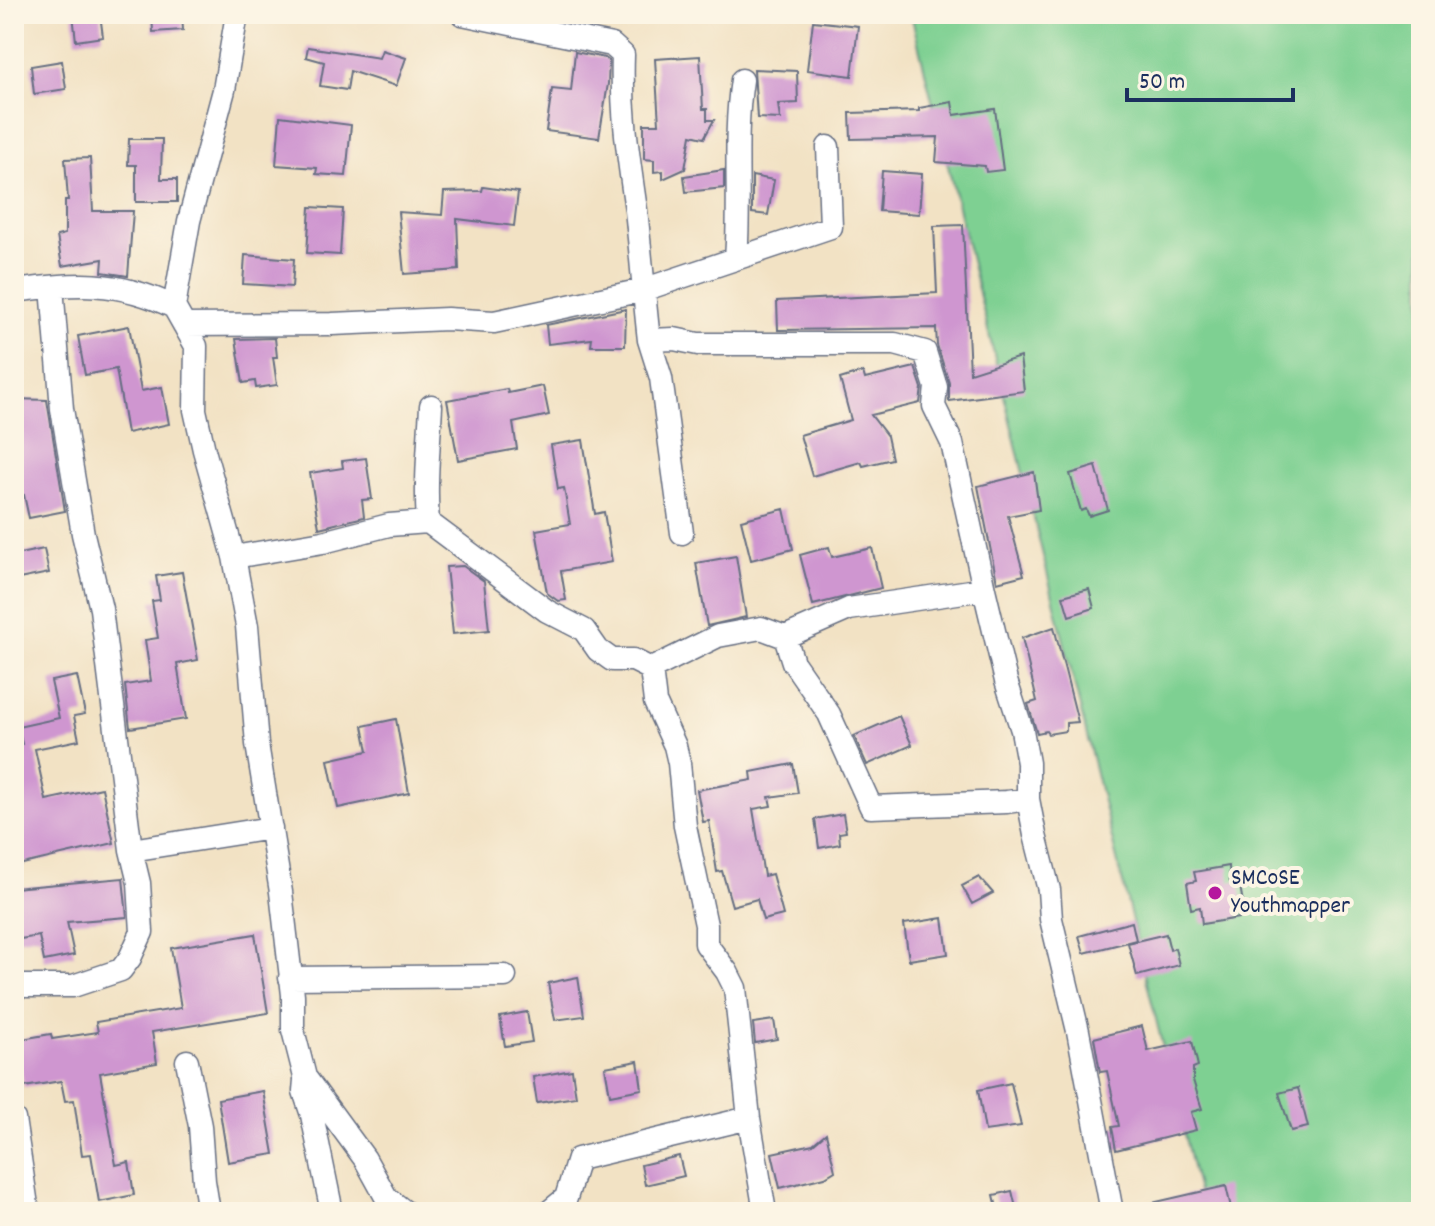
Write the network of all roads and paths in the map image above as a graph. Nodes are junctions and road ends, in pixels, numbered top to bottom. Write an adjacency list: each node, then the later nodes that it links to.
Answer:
1 (237, 14): 10 (street)
2 (462, 14): 3 (street)
3 (543, 22): 8 (street)
4 (742, 80): 6 (street)
5 (828, 147): 6 (street)
6 (736, 258): 8 (street)
7 (52, 287): 9 (street); 10 (street); 21 (street)
8 (643, 290): 10 (street); 11 (street)
9 (14, 291)
10 (179, 316): 15 (street)
11 (649, 340): 14 (street); 16 (street)
12 (431, 406): 13 (street)
13 (428, 522): 15 (street); 18 (street)
14 (682, 533)
15 (234, 557): 20 (street)
16 (984, 589): 17 (street); 19 (street)
17 (785, 637): 18 (street); 19 (street)
18 (651, 669): 27 (street)
19 (1028, 799): 36 (street)
20 (271, 828): 21 (street); 23 (street)
21 (131, 850): 24 (street)
22 (505, 976): 23 (street)
23 (290, 978): 26 (street)
24 (14, 986)
25 (187, 1061): 31 (street)
26 (305, 1077): 32 (street); 33 (street)
27 (749, 1118): 34 (street); 35 (street)
28 (14, 1119): 29 (street)
29 (16, 1152): 30 (street)
30 (28, 1212)
31 (209, 1212)
32 (332, 1212)
33 (405, 1212)
34 (549, 1212)
35 (765, 1212)
36 (1112, 1212)

